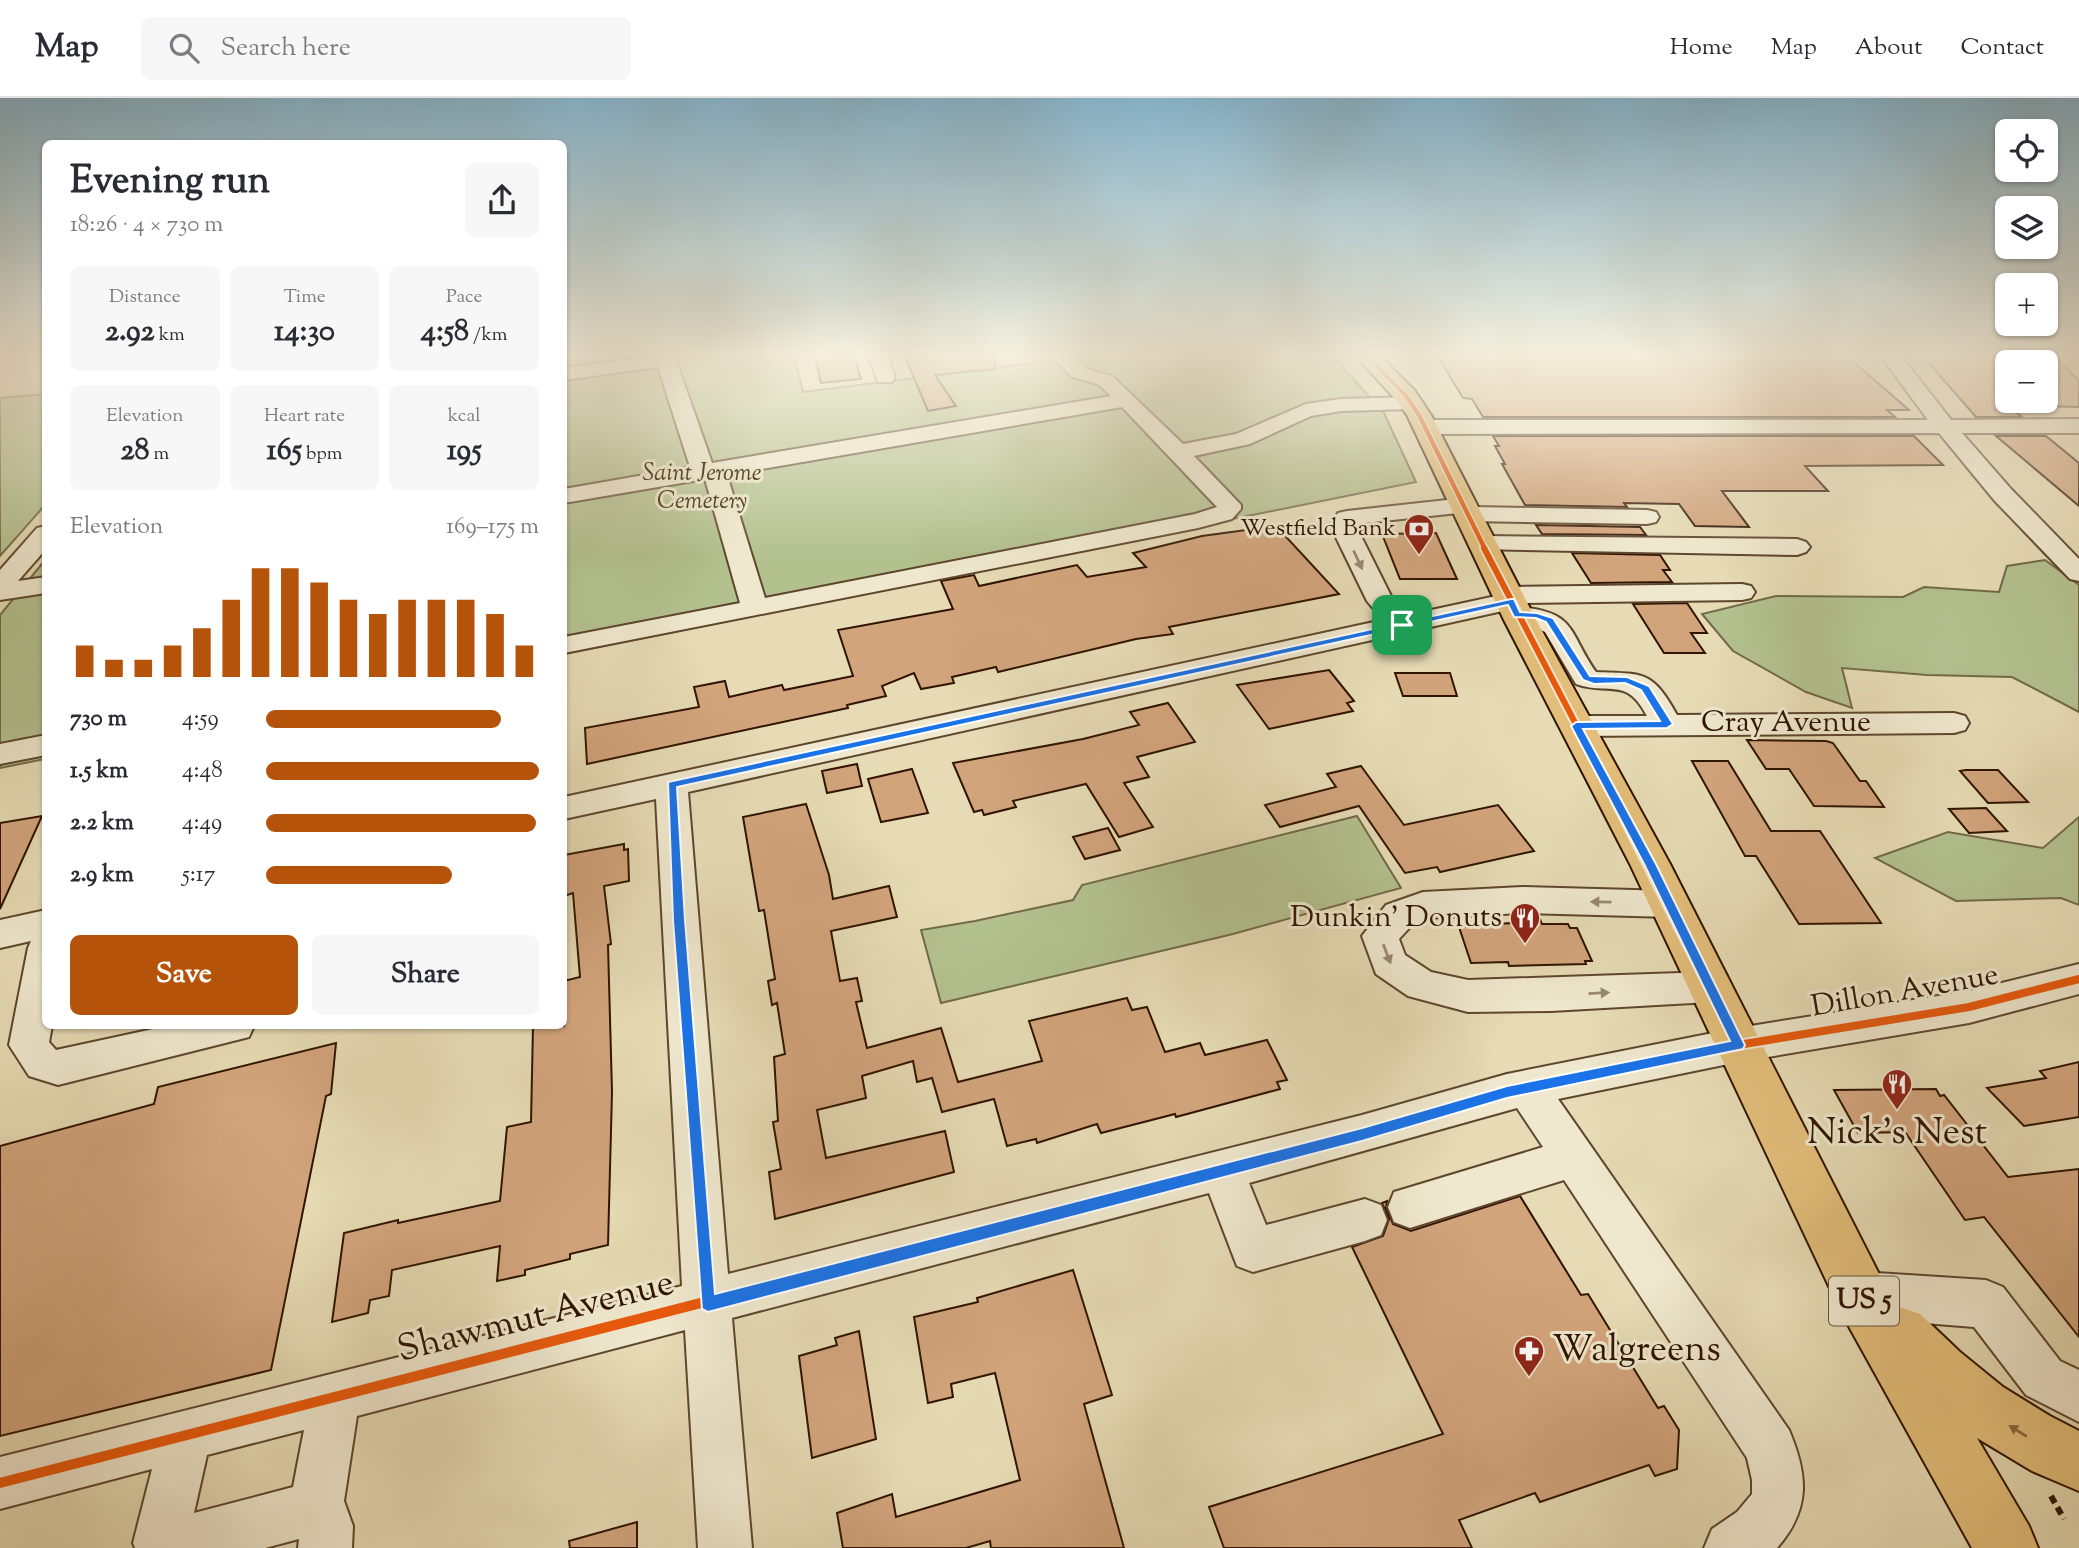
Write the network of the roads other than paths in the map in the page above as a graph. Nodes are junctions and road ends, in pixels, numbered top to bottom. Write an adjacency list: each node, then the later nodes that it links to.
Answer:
1 (689, 420): 13 (street)
2 (1011, 420): 13 (street)
3 (1146, 420): 12 (street)
4 (1285, 420): 12 (street)
5 (1421, 420): 16 (main road, US 5)
6 (1573, 420): 9 (street)
7 (1939, 420): 9 (street)
8 (2079, 425): 10 (street)
9 (1944, 426): 10 (street); 19 (street)
10 (2051, 426): 11 (street)
11 (2079, 447)
12 (1178, 452): 25 (street)
13 (709, 471): 14 (street); 25 (street)
14 (567, 495)
15 (1647, 516): 16 (street)
16 (1473, 521): 18 (street); 24 (main road, US 5); 26 (street, one-way to 26)
17 (42, 538): 21 (street)
18 (1797, 547)
19 (2079, 573)
20 (42, 585): 22 (street)
21 (0, 586)
22 (0, 592)
23 (1742, 592): 24 (street)
24 (1512, 604): 26 (street); 29 (lane); 30 (main road, US 5)
25 (755, 608): 27 (street)
26 (1402, 625): 33 (street)
27 (567, 644)
28 (1954, 723): 29 (street, Cray Avenue)
29 (1667, 724): 30 (street, Cray Avenue)
30 (1576, 726): 35 (main road, US 5)
31 (42, 746): 32 (street)
32 (0, 754)
33 (671, 785): 34 (street); 49 (street)
34 (567, 807)
35 (1670, 904): 40 (main road, US 5); 40 (street, one-way to 40)
36 (42, 925): 37 (street)
37 (0, 934)
38 (42, 971): 41 (street)
39 (2079, 979): 42 (street, Dillon Avenue)
40 (1710, 987): 42 (main road, US 5)
41 (222, 1029)
42 (1738, 1045): 43 (street, Shawmut Avenue); 48 (main road, US 5)
43 (1527, 1088): 44 (street); 45 (street, Shawmut Avenue)
44 (1574, 1157): 46 (street); 57 (street)
45 (1222, 1170): 47 (street); 49 (street, Shawmut Avenue)
46 (1410, 1207)
47 (1365, 1220)
48 (1861, 1295): 50 (street); 53 (main road, one-way to 48); 58 (main road, US 5)
49 (708, 1304): 51 (street, Shawmut Avenue); 56 (street)
50 (2079, 1397)
51 (335, 1398): 52 (street, Shawmut Avenue); 55 (street)
52 (186, 1435): 54 (street, Shawmut Avenue); 55 (street)
53 (2079, 1461)
54 (0, 1483)
55 (320, 1528)
56 (725, 1548)
57 (1731, 1548)
58 (2007, 1548)

